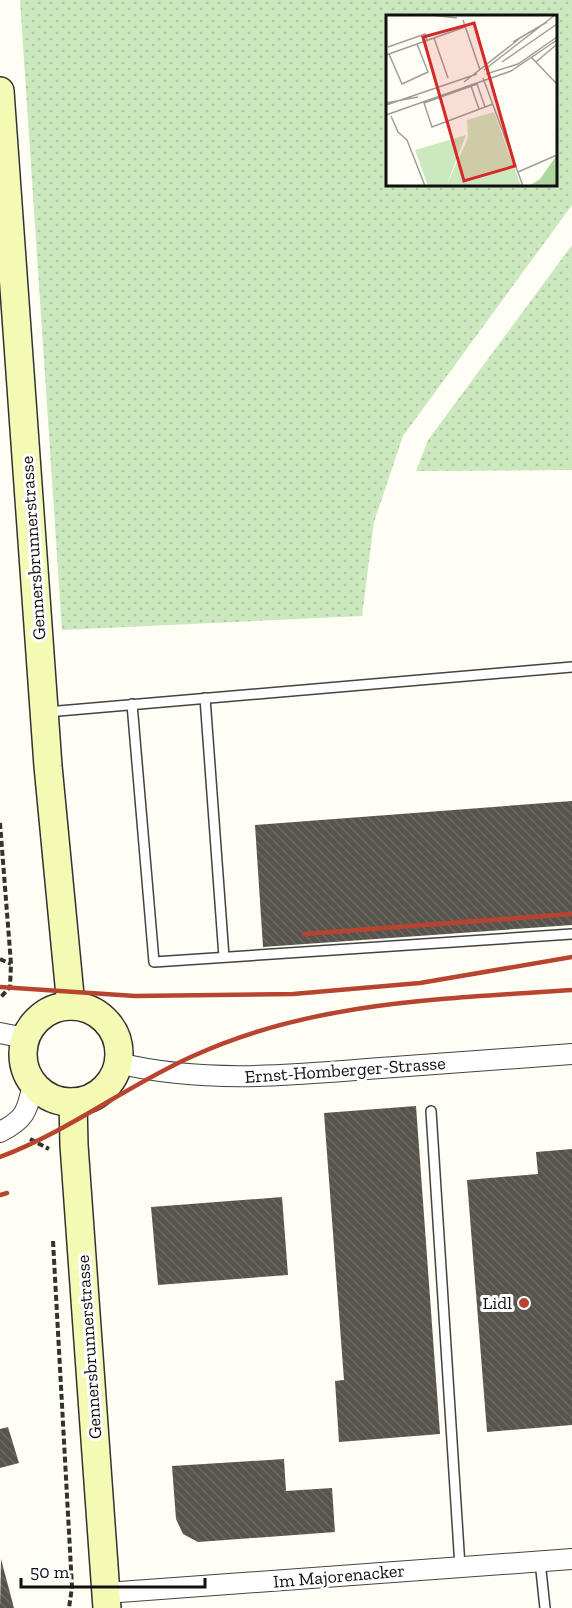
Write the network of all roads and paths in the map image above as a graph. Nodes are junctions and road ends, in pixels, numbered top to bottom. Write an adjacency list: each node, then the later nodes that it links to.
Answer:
1 (0, 90): 5 (street, Gennersbrunnerstrasse)
2 (572, 668): 3 (lane)
3 (205, 698): 4 (lane); 8 (lane)
4 (132, 704): 5 (lane); 8 (lane)
5 (44, 712): 12 (street, Gennersbrunnerstrasse)
6 (0, 823): 10 (path)
7 (572, 934): 8 (lane)
8 (224, 957)
9 (0, 959): 10 (path)
10 (11, 964): 11 (path)
11 (0, 998)
12 (71, 1006): 13 (street); 15 (street)
13 (13, 1035): 16 (street)
14 (572, 1054): 15 (street, Ernst-Homberger-Strasse)
15 (118, 1063): 17 (street)
16 (33, 1084): 17 (street); 19 (street)
17 (73, 1102): 26 (street, Gennersbrunnerstrasse)
18 (431, 1111): 25 (lane)
19 (0, 1132)
20 (27, 1137): 21 (path)
21 (49, 1159)
22 (52, 1230): 27 (path)
23 (572, 1559): 24 (street, Im Majorenacker)
24 (540, 1562): 25 (street, Im Majorenacker); 28 (lane)
25 (460, 1567): 26 (street, Im Majorenacker)
26 (104, 1603)
27 (69, 1608)
28 (545, 1608)

